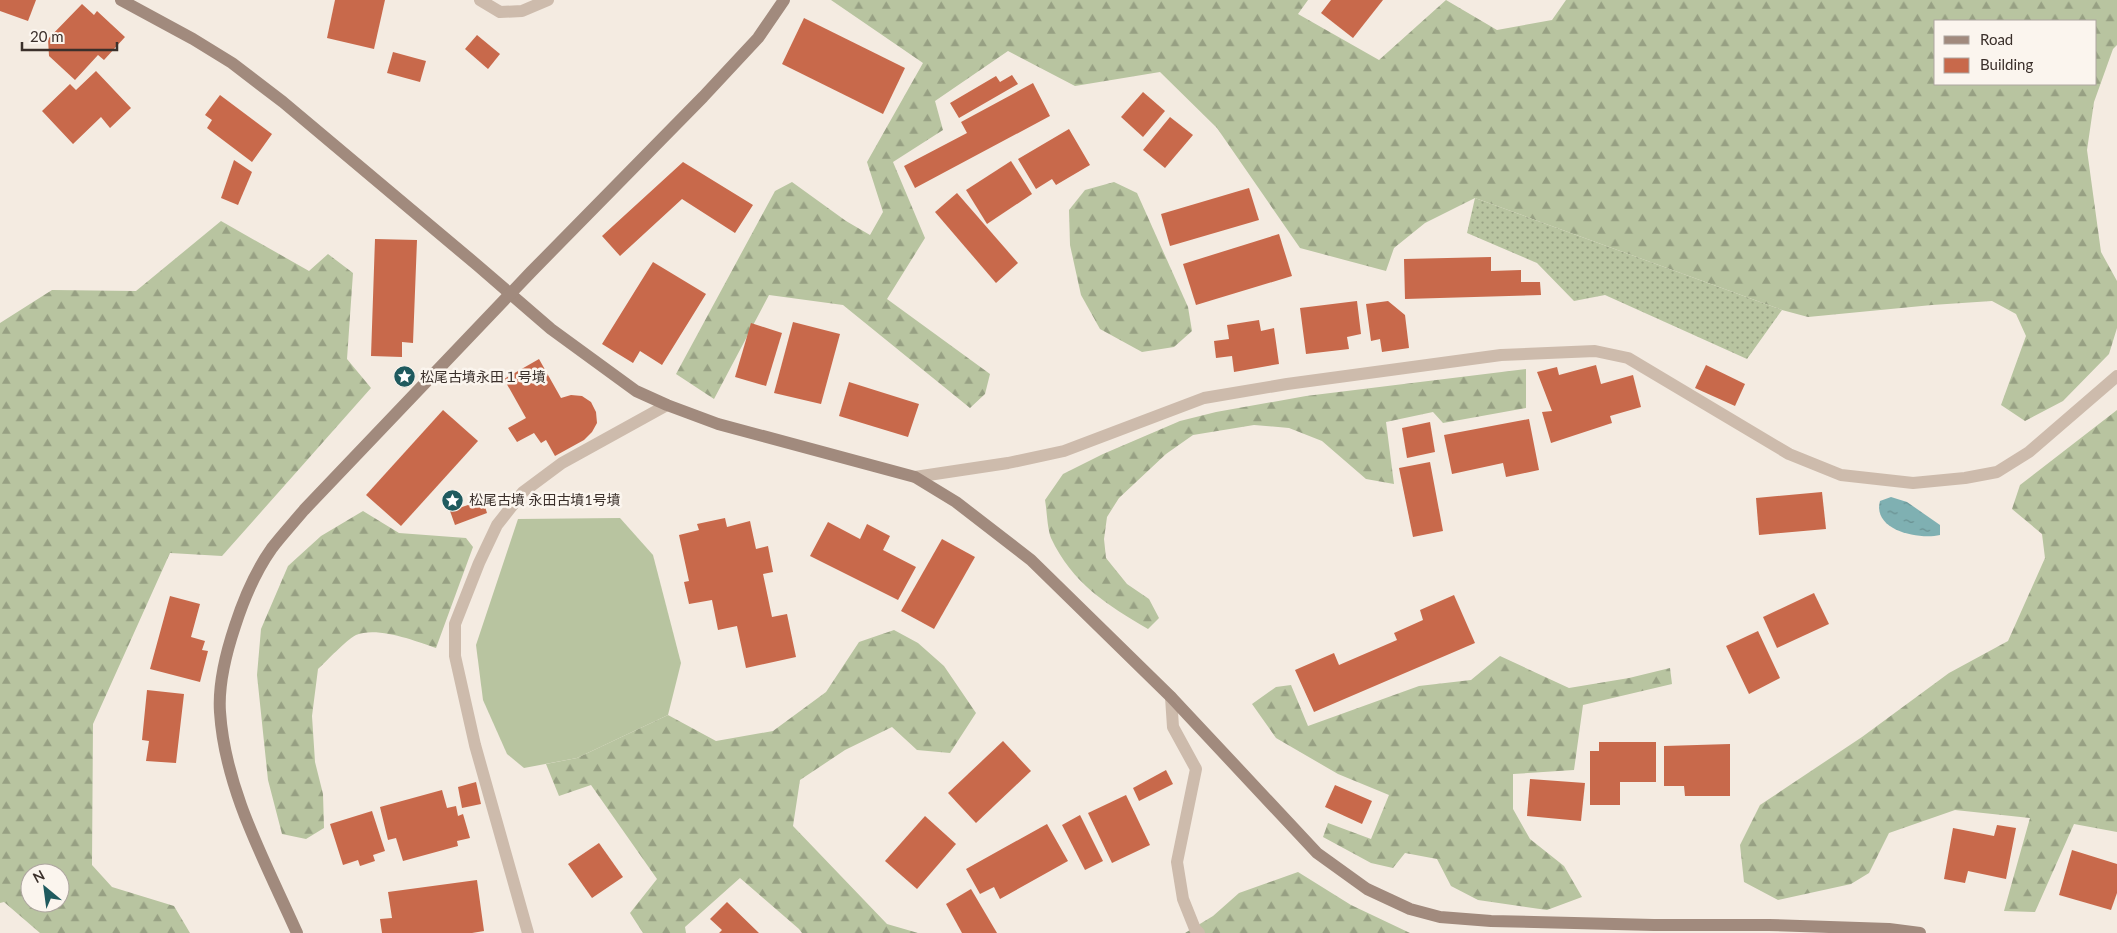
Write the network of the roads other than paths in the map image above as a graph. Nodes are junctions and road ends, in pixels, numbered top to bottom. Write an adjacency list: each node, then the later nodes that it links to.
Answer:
1 (122, 0): 5 (street)
2 (480, 0): 3 (street)
3 (548, 0)
4 (784, 0): 5 (street)
5 (511, 294): 7 (street); 10 (street)
6 (2117, 376): 8 (street)
7 (667, 405): 8 (street); 11 (street)
8 (915, 477): 9 (street)
9 (1171, 697): 12 (street); 13 (street)
10 (297, 933)
11 (528, 933)
12 (1199, 933)
13 (1920, 933)

